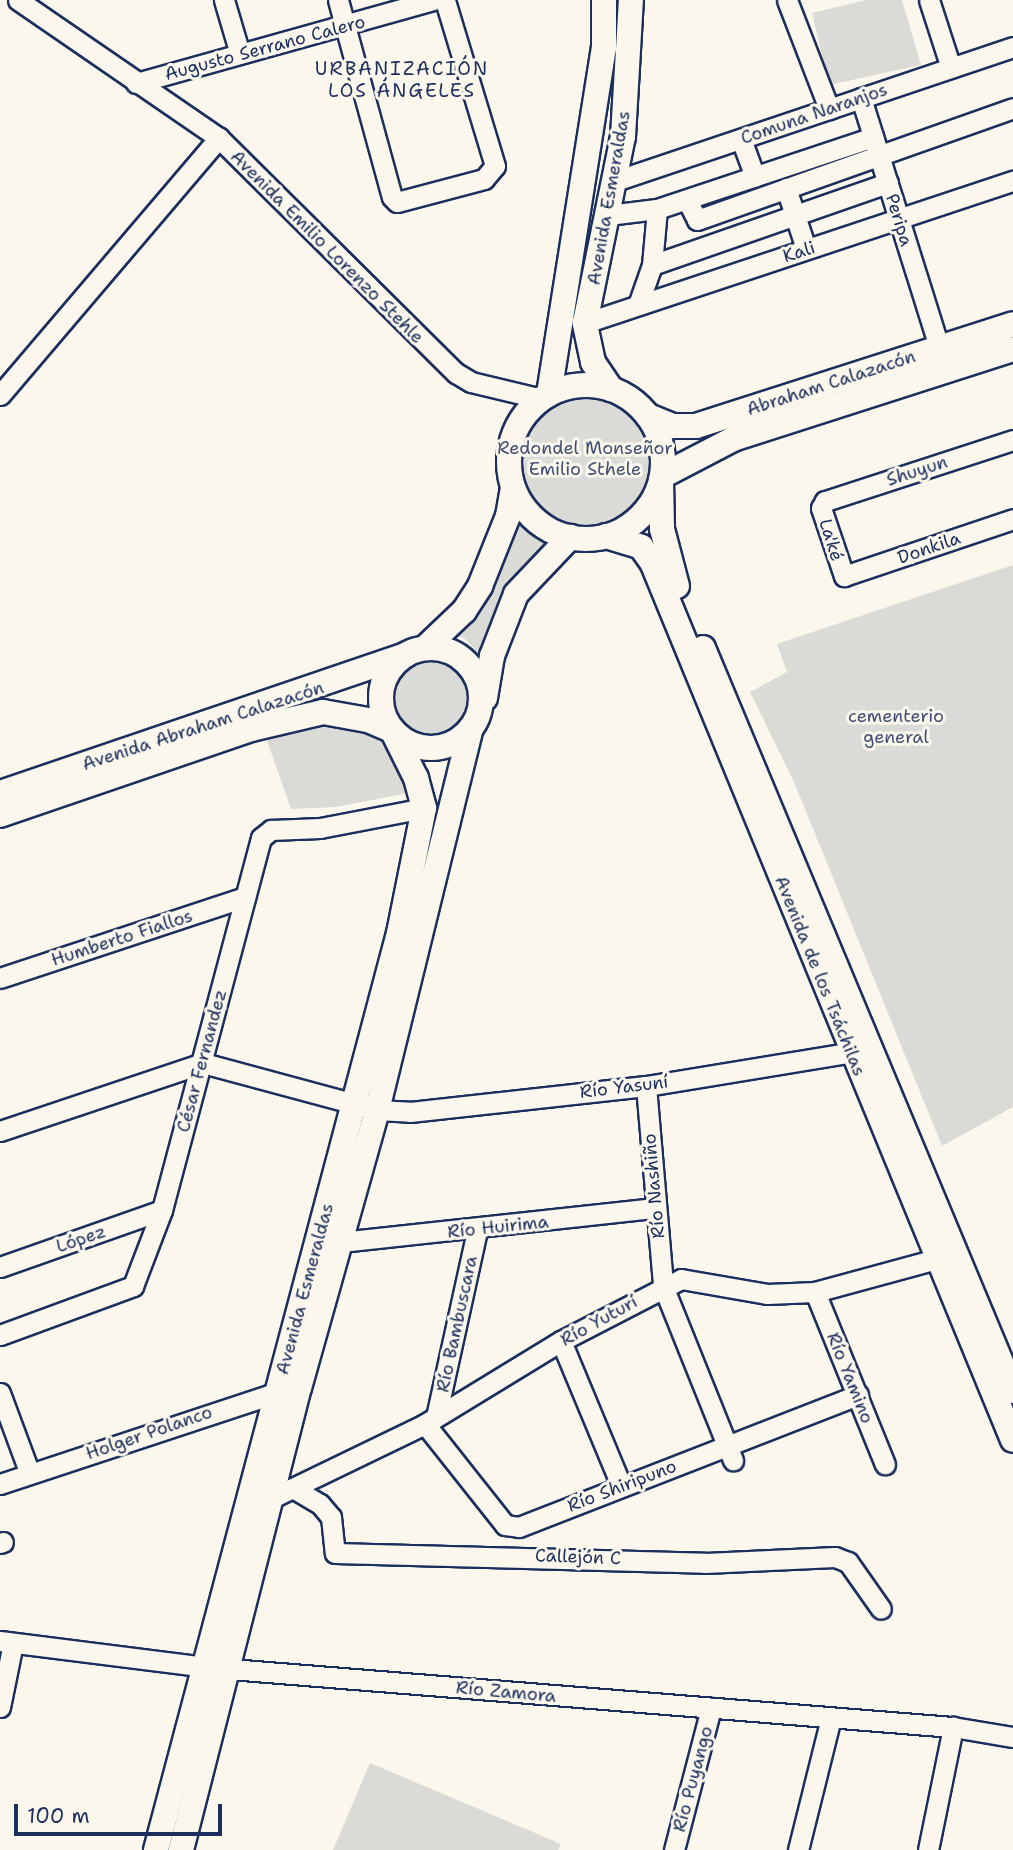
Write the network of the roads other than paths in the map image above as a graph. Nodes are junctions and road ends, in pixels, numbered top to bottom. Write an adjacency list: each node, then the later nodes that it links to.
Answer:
1 (224, 0): 12 (street)
2 (338, 0): 10 (street)
3 (434, 0): 10 (street, Augusto Serrano Calero)
4 (445, 0): 10 (street)
5 (604, 0): 42 (main road, Avenida Esmeraldas)
6 (631, 0): 22 (main road, Avenida Esmeraldas)
7 (787, 0): 17 (street)
8 (929, 0): 13 (street)
9 (29, 2): 14 (street, Avenida Emilio Lorenzo Stehle)
10 (345, 26): 12 (street, Augusto Serrano Calero)
11 (1013, 47): 13 (street, Comuna Naranjos)
12 (240, 54): 14 (street, Augusto Serrano Calero)
13 (951, 68): 15 (street, Comuna Naranjos)
14 (136, 83): 18 (street, Avenida Emilio Lorenzo Stehle)
15 (861, 98): 17 (street, Comuna Naranjos); 20 (street, Peripa)
16 (1013, 108): 20 (street)
17 (829, 109): 19 (street, Comuna Naranjos)
18 (219, 138): 41 (street); 42 (street, Avenida Emilio Lorenzo Stehle)
19 (741, 139): 21 (street); 22 (street, Comuna Naranjos)
20 (876, 145): 21 (street); 24 (street, Peripa); 25 (street)
21 (755, 177): 26 (street)
22 (615, 181): 28 (main road, Avenida Esmeraldas)
23 (1013, 181): 30 (street, Kali)
24 (888, 183): 29 (street); 30 (street, Peripa)
25 (786, 188): 29 (street); 31 (street)
26 (687, 200): 27 (street); 31 (street)
27 (657, 209): 28 (street); 34 (street)
28 (608, 215): 36 (main road, Avenida Esmeraldas)
29 (794, 215): 32 (street); 33 (street)
30 (899, 219): 33 (street, Kali); 38 (street, Peripa)
31 (696, 220): 32 (street)
32 (705, 245): 34 (street)
33 (806, 250): 35 (street, Kali)
34 (652, 265): 35 (street)
35 (638, 305): 36 (street, Kali)
36 (585, 323): 40 (main road, Avenida Esmeraldas)
37 (1013, 324): 43 (main road, Abraham Calazacón)
38 (937, 341)
39 (1013, 349): 45 (main road, Abraham Calazacón)
40 (611, 389): 42 (main road); 43 (main road)
41 (0, 396)
42 (546, 397): 46 (main road)
43 (648, 416): 45 (main road)
44 (1013, 440): 47 (street, Shuyun)
45 (662, 478): 49 (main road); 60 (main road, Avenida de los Tsáchilas)
46 (513, 488): 50 (main road); 52 (main road, Avenida Abraham Calazacón)
47 (821, 503): 51 (street, La'ké)
48 (1013, 519): 51 (street, Donkila)
49 (606, 536): 50 (main road); 60 (main road, Avenida de los Tsáchilas)
50 (570, 537): 53 (main road, Avenida Esmeraldas)
51 (844, 576)
52 (415, 652): 53 (main road); 54 (main road); 55 (main road, Avenida Abraham Calazacón)
53 (475, 722): 54 (main road); 63 (main road, Avenida Esmeraldas)
54 (392, 730): 56 (main road, Avenida Esmeraldas); 57 (main road, Avenida Abraham Calazacón)
55 (0, 793)
56 (424, 808): 58 (street, César Fernandez); 63 (main road, Avenida Esmeraldas)
57 (0, 815)
58 (245, 897): 59 (street, Humberto Fiallos); 61 (street, César Fernandez)
59 (0, 978)
60 (862, 1052): 62 (street, Río Yasuní); 69 (main road, Avenida de los Tsáchilas)
61 (203, 1063): 63 (street, Río Yasuní); 64 (street); 66 (street, César Fernandez)
62 (646, 1086): 63 (street, Río Yasuní); 65 (street, Río Nashiño)
63 (365, 1106): 68 (main road, Avenida Esmeraldas); 75 (main road, Avenida Esmeraldas)
64 (0, 1131)
65 (655, 1208): 67 (street, Río Huirima); 71 (street, Río Nashiño)
66 (162, 1210): 70 (street, López); 73 (street, César Fernandez)
67 (477, 1230): 68 (street, Río Huirima); 79 (street, Río Bambuscara)
68 (341, 1242): 75 (main road, Avenida Esmeraldas)
69 (945, 1256): 72 (street, Río Yuturí); 76 (main road, Avenida de los Tsáchilas); 80 (main road, Avenida de los Tsáchilas)
70 (0, 1267)
71 (663, 1286): 72 (street, Río Yuturí); 74 (street, Río Yuturí); 81 (street, Río Nashiño)
72 (815, 1292): 78 (street, Río Yamino)
73 (0, 1335)
74 (561, 1341): 79 (street, Río Yuturí); 85 (street)
75 (288, 1389): 83 (street, Holger Polanco); 86 (main road, Avenida Esmeraldas); 89 (main road, Avenida Esmeraldas)
76 (1013, 1391)
77 (0, 1393): 83 (street)
78 (858, 1395): 81 (street, Río Shiripuno); 82 (street, Río Yamino)
79 (431, 1421): 85 (street, Río Shiripuno); 86 (street, Río Yuturí)
80 (1013, 1440)
81 (730, 1451): 85 (street, Río Shiripuno)
82 (885, 1464)
83 (30, 1474): 84 (street, Holger Polanco)
84 (0, 1484)
85 (621, 1485)
86 (282, 1493): 87 (street, Callejón C); 89 (main road, Avenida Esmeraldas)
87 (881, 1609)
88 (6, 1642): 89 (street, Río Zamora); 90 (street)
89 (216, 1668): 91 (street, Río Zamora); 95 (main road, Avenida Esmeraldas); 96 (main road, Avenida Esmeraldas)
90 (1, 1697)
91 (711, 1708): 92 (street, Río Zamora); 97 (street, Río Puyango)
92 (831, 1718): 93 (street, Río Zamora); 98 (street)
93 (953, 1727): 94 (street, Río Zamora); 99 (street)
94 (1013, 1737)
95 (156, 1850)
96 (181, 1850)
97 (674, 1850)
98 (798, 1850)
99 (928, 1850)

